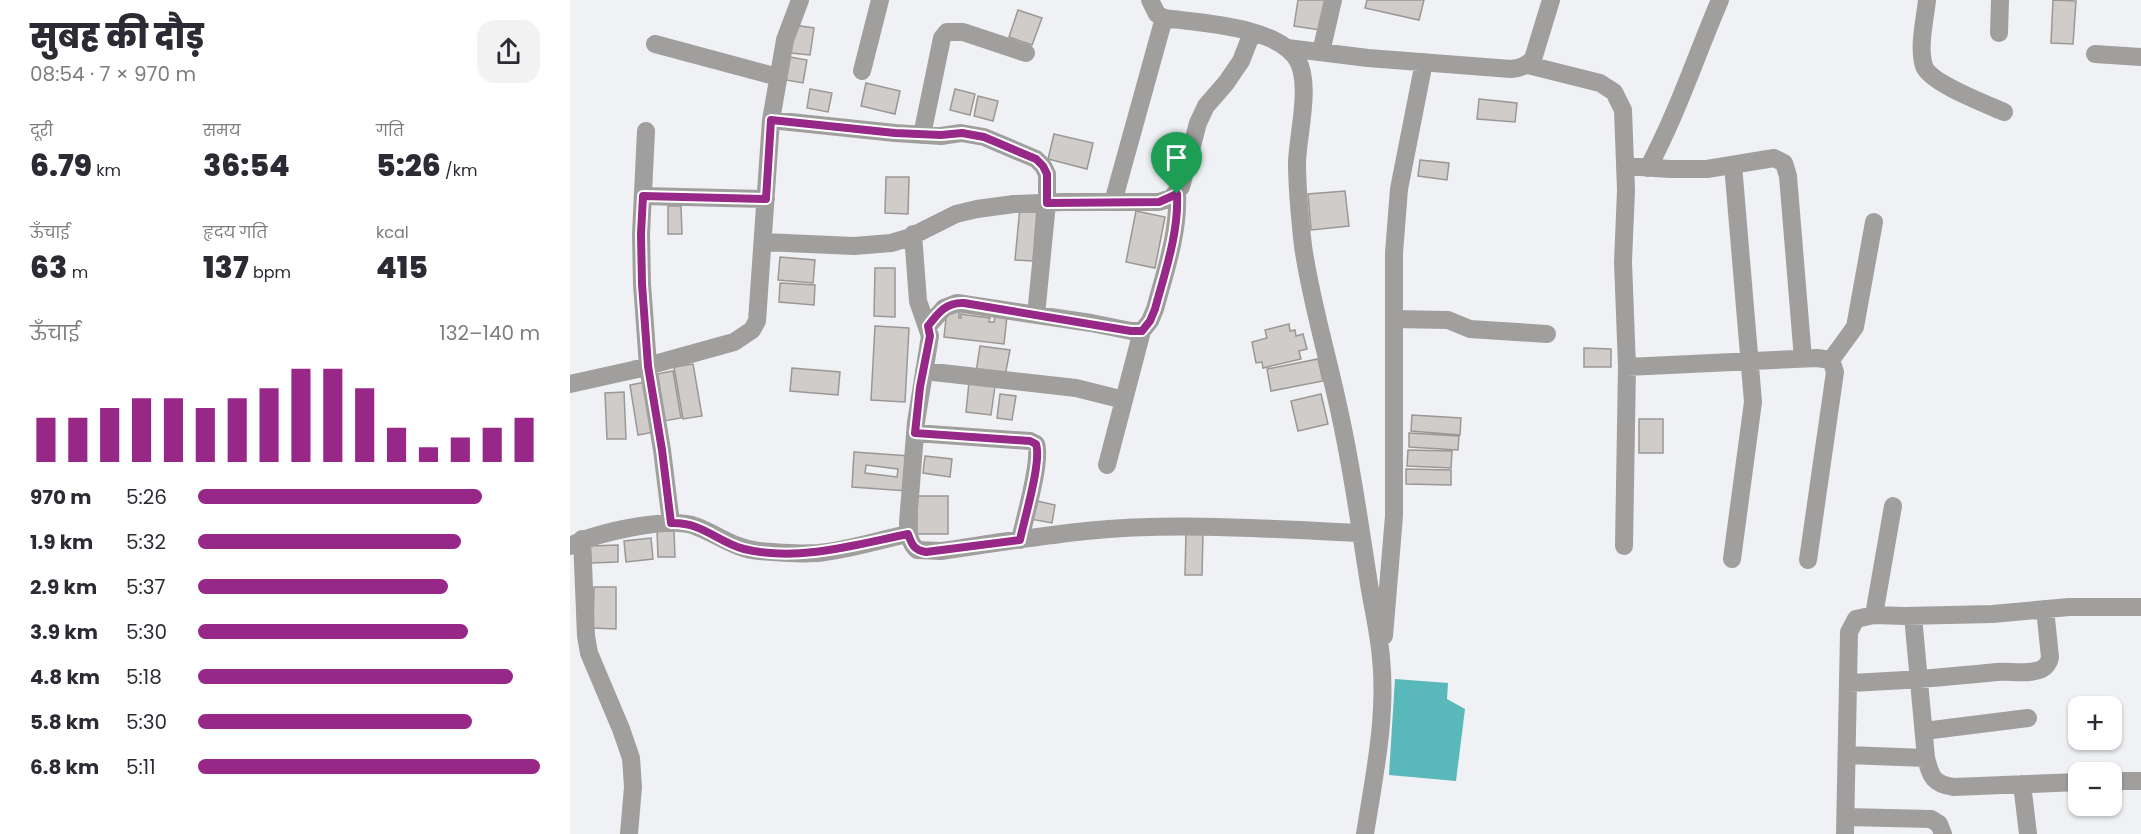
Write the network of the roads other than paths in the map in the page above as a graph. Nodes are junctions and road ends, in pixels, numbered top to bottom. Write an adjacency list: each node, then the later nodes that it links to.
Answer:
1 (800, 0): 20 (street)
2 (880, 0): 19 (street)
3 (1333, 0): 13 (street)
4 (1551, 0): 18 (street)
5 (1720, 0): 27 (street)
6 (1927, 0): 21 (street)
7 (2000, 0): 10 (street)
8 (1158, 8): 9 (street); 31 (street)
9 (1252, 33): 12 (street); 28 (street)
10 (1999, 33)
11 (655, 44): 20 (street)
12 (1287, 48): 13 (street); 53 (street)
13 (1322, 52): 17 (street)
14 (1026, 53): 24 (street)
15 (2095, 54): 16 (street)
16 (2141, 57)
17 (1424, 62): 18 (street); 37 (street)
18 (1528, 65): 26 (street)
19 (862, 71)
20 (778, 77): 22 (street)
21 (2004, 112)
22 (771, 120): 24 (street); 30 (street)
23 (646, 131): 29 (street)
24 (922, 135): 32 (street)
25 (1733, 165): 27 (street); 41 (street); 43 (street)
26 (1625, 166): 27 (street); 45 (street)
27 (1648, 168)
28 (1177, 194): 31 (street); 39 (street)
29 (643, 196): 30 (street); 44 (street)
30 (766, 199): 35 (street)
31 (1113, 202): 32 (street)
32 (1047, 203): 34 (street); 36 (street)
33 (1874, 222): 42 (street)
34 (914, 234): 35 (street); 38 (street)
35 (763, 242): 44 (street)
36 (1036, 315): 38 (street); 39 (street)
37 (1394, 319): 40 (street); 64 (street)
38 (928, 326): 46 (street)
39 (1142, 331): 48 (street)
40 (1547, 333)
41 (1803, 359): 42 (street); 43 (street)
42 (1831, 360): 59 (street)
43 (1750, 362): 45 (street); 58 (street)
44 (648, 366): 47 (street); 52 (street)
45 (1627, 367): 57 (street)
46 (924, 371): 48 (street); 49 (street)
47 (570, 384)
48 (1124, 400): 50 (street)
49 (915, 433): 54 (street); 55 (street)
50 (1107, 465)
51 (1893, 506): 62 (street)
52 (671, 523): 54 (street); 56 (street)
53 (1361, 533): 55 (street); 64 (street)
54 (908, 534): 55 (street)
55 (1020, 540)
56 (576, 543): 76 (street)
57 (1624, 546)
58 (1732, 559)
59 (1808, 560)
60 (2141, 607): 61 (street)
61 (2045, 609): 63 (street); 65 (street)
62 (1874, 615): 63 (street); 66 (street)
63 (1913, 616): 65 (street)
64 (1381, 659): 77 (street)
65 (1920, 680): 66 (street); 68 (street)
66 (1849, 683): 69 (street)
67 (2028, 718): 68 (street)
68 (1924, 731): 70 (street)
69 (1847, 755): 70 (street); 75 (street)
70 (1926, 758): 74 (street)
71 (2122, 781): 72 (street)
72 (2141, 781)
73 (2068, 782): 74 (street)
74 (2022, 783): 79 (street)
75 (1846, 826): 78 (street)
76 (629, 834)
77 (1365, 834)
78 (1943, 834)
79 (2028, 834)

